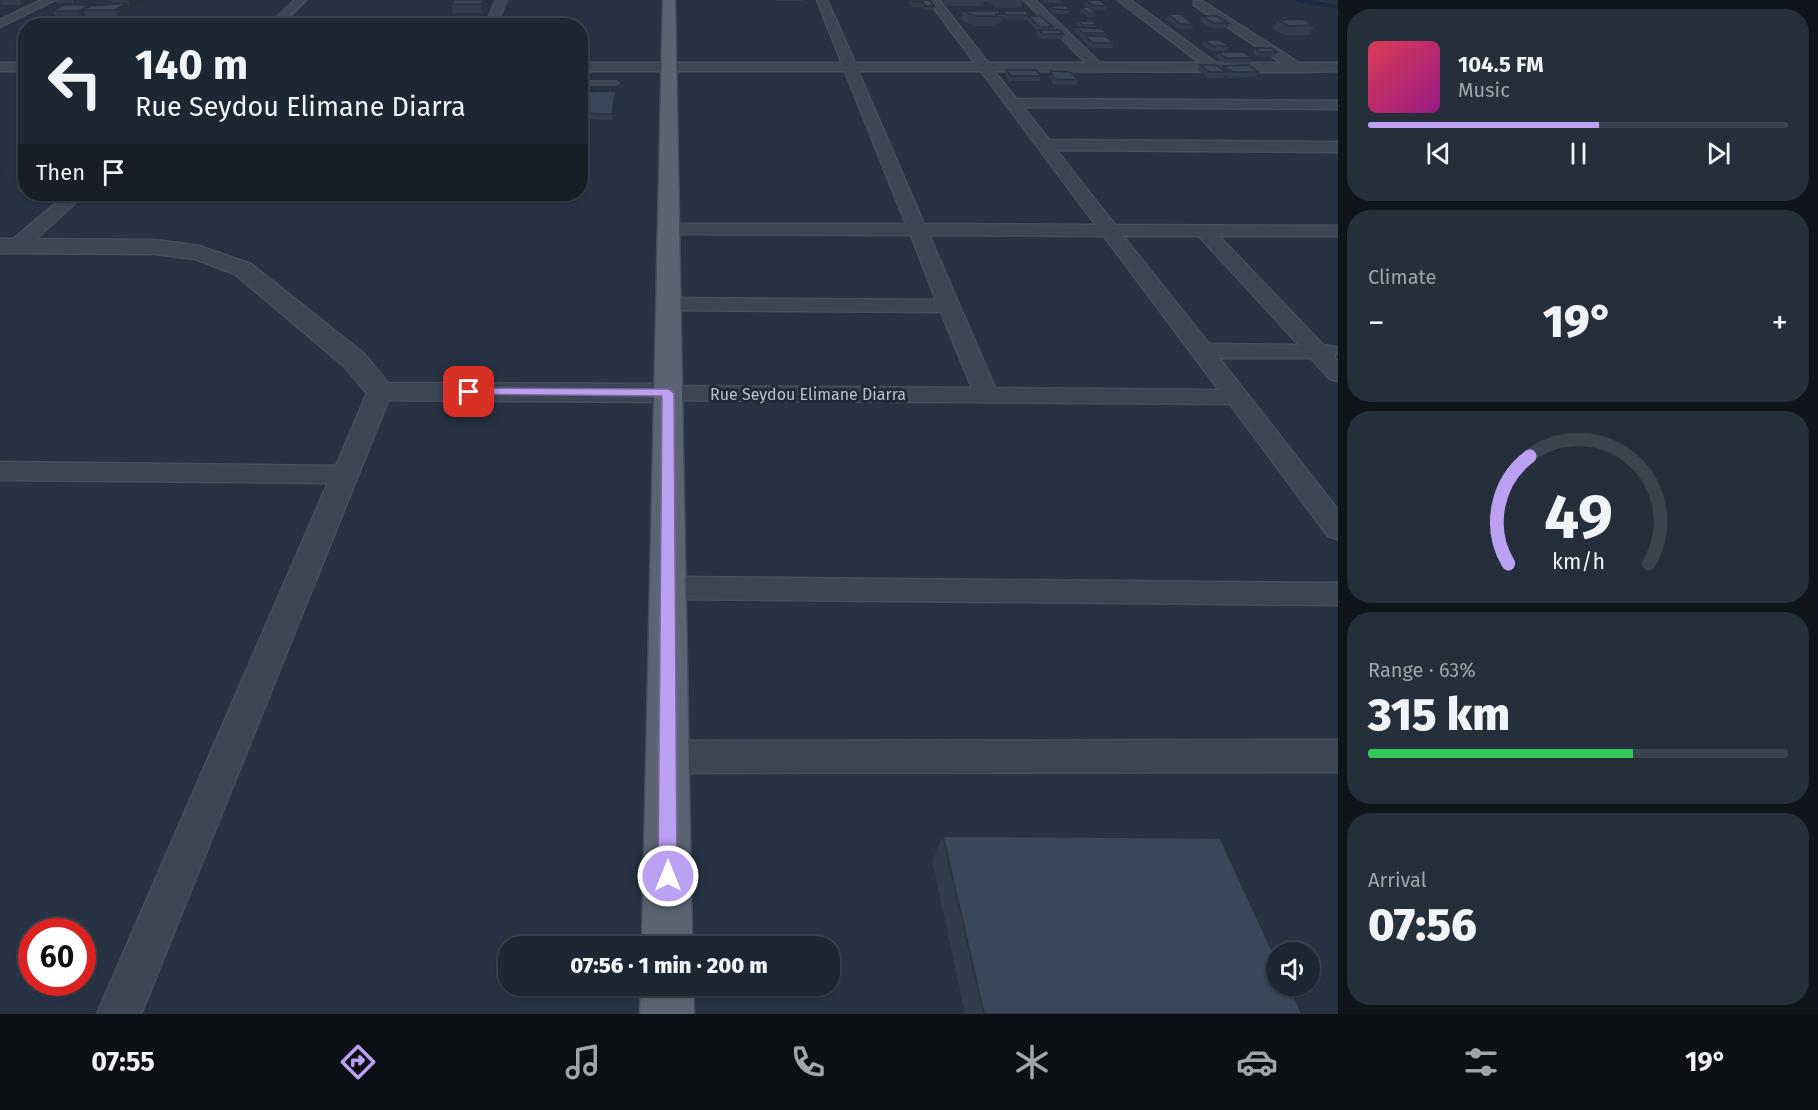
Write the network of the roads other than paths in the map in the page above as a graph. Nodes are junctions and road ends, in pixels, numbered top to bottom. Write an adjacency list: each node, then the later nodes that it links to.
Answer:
1 (50, 0): 12 (street)
2 (302, 0): 10 (street)
3 (501, 0): 11 (street)
4 (669, 0): 16 (main road)
5 (822, 0): 17 (street)
6 (933, 0): 18 (street)
7 (1029, 0): 19 (street)
8 (1123, 0): 20 (street)
9 (1198, 3): 21 (street)
10 (282, 18)
11 (494, 18)
12 (0, 24)
13 (588, 66): 16 (street)
14 (0, 67): 15 (street)
15 (18, 67)
16 (669, 67): 17 (street); 31 (main road)
17 (849, 67): 18 (street); 32 (street)
18 (984, 67): 19 (street); 26 (street)
19 (1097, 67): 20 (street)
20 (1213, 67): 21 (street)
21 (1297, 67): 22 (street); 24 (street)
22 (1338, 67)
23 (616, 83): 25 (lane)
24 (1322, 83)
25 (588, 84)
26 (1012, 103): 27 (street); 28 (street)
27 (1338, 105)
28 (1044, 145): 29 (street); 33 (street)
29 (1338, 147)
30 (68, 201): 36 (street)
31 (669, 229): 32 (street); 37 (main road)
32 (918, 231): 33 (street); 38 (street)
33 (1110, 231): 34 (street); 39 (street)
34 (1204, 231): 35 (street); 40 (street)
35 (1338, 231)
36 (6, 251): 42 (street)
37 (668, 304): 38 (street); 43 (main road)
38 (950, 306): 44 (street)
39 (1201, 351): 40 (street); 45 (street)
40 (1328, 352): 41 (street)
41 (1338, 374)
42 (380, 391): 43 (street, Rue Seydou Elimane Diarra); 47 (street)
43 (668, 393): 44 (street, Rue Seydou Elimane Diarra); 49 (main road)
44 (986, 395): 45 (street, Rue Seydou Elimane Diarra)
45 (1236, 397): 48 (street)
46 (0, 471): 47 (street)
47 (345, 475): 55 (street)
48 (1338, 529)
49 (668, 588): 50 (street); 52 (main road)
50 (1338, 594)
51 (1338, 756): 52 (street)
52 (668, 757): 53 (main road)
53 (667, 936)
54 (667, 996): 56 (main road)
55 (119, 1014)
56 (667, 1014)

